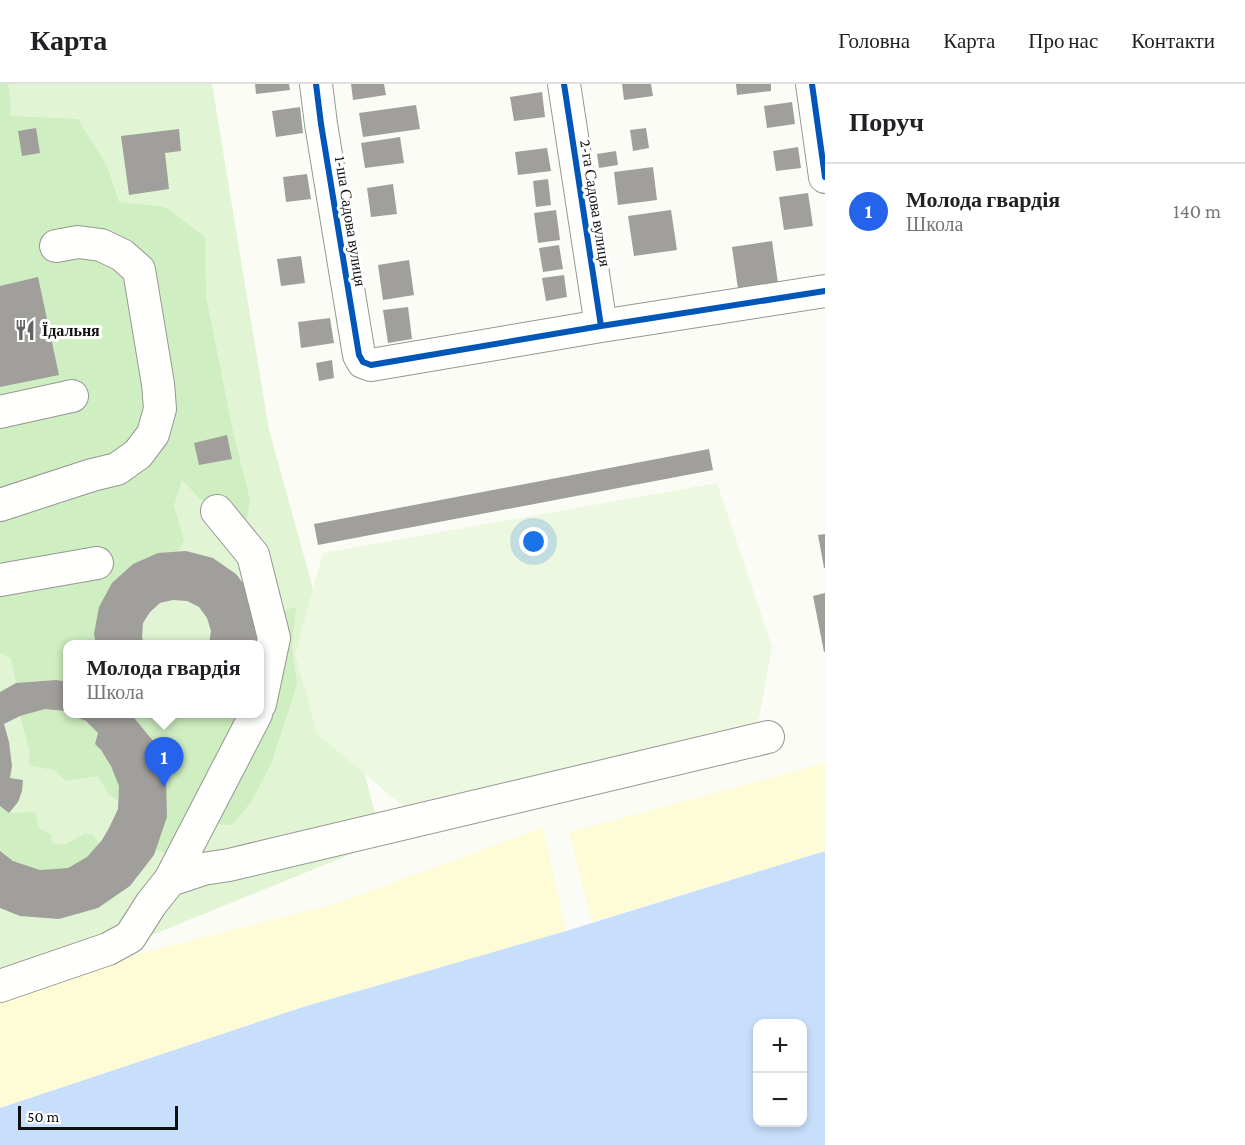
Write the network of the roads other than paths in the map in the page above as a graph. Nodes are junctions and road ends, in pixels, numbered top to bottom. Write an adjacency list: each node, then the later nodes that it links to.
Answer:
1 (316, 84): 7 (street, 1-ша Садова вулиця)
2 (564, 84): 7 (street, 2-га Садова вулиця)
3 (812, 84): 4 (street)
4 (825, 177)
5 (56, 246): 10 (street)
6 (825, 291): 7 (street)
7 (600, 326)
8 (72, 396): 9 (street)
9 (0, 412)
10 (0, 505)
11 (217, 511): 14 (street)
12 (97, 563): 13 (street)
13 (0, 580)
14 (264, 685)
15 (254, 718): 17 (street)
16 (768, 737): 17 (street)
17 (170, 880): 18 (street)
18 (0, 986)

